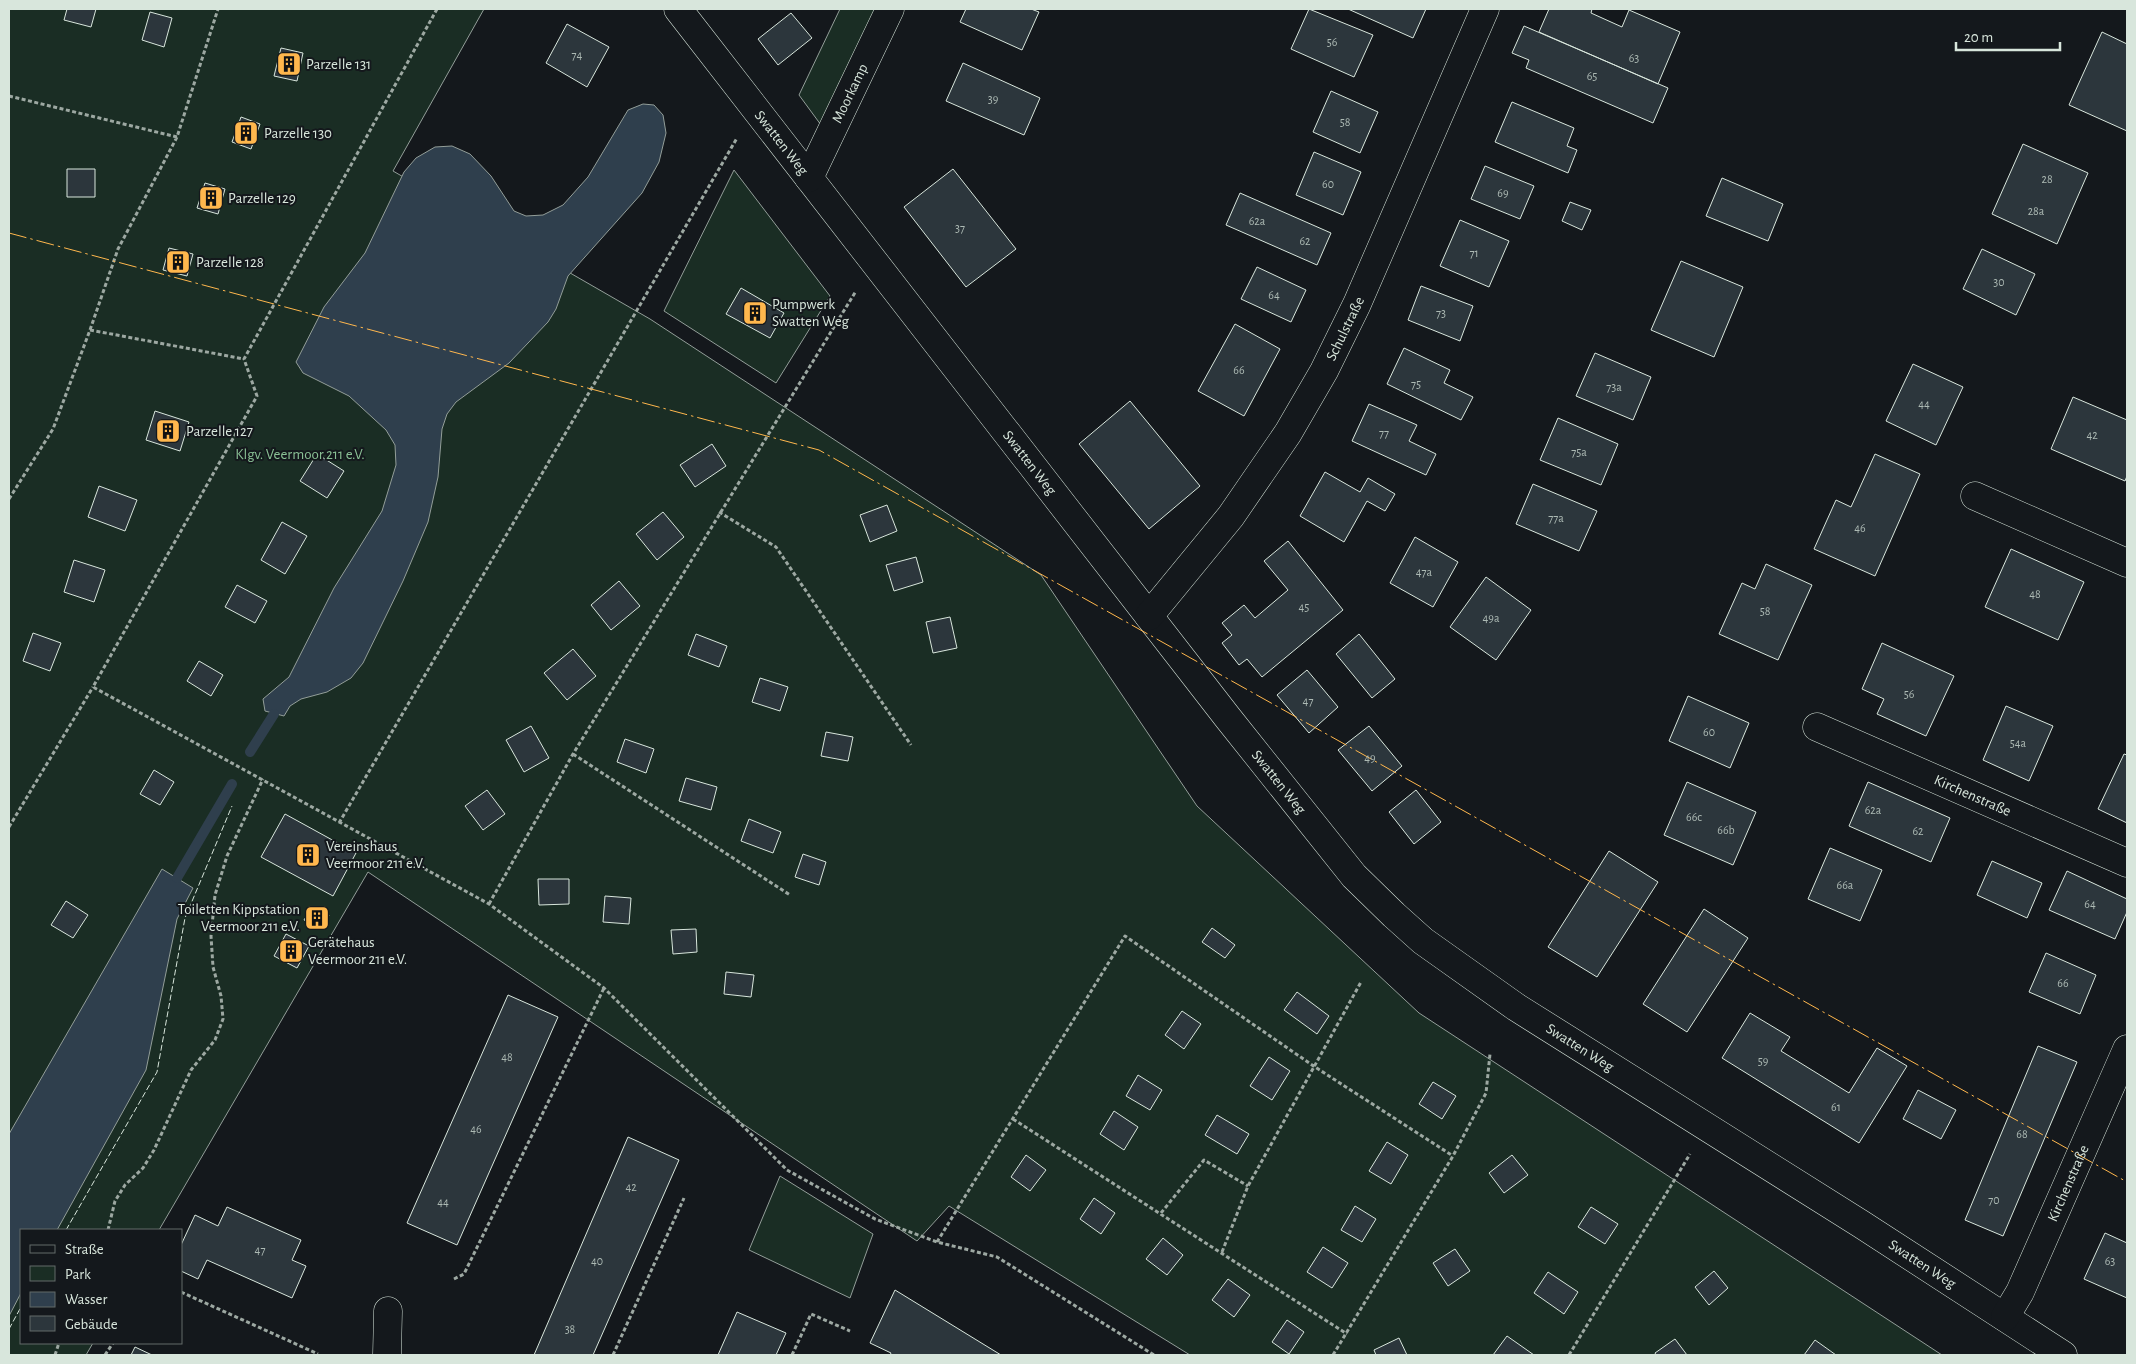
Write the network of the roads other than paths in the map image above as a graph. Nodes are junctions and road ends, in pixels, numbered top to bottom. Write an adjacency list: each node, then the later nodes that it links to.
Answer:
1 (678, 9): 4 (street, Swatten Weg)
2 (890, 9): 4 (street, Moorkamp)
3 (1485, 9): 7 (street, Schulstraße)
4 (809, 178): 7 (street, Swatten Weg)
5 (1976, 496): 6 (street)
6 (2127, 563)
7 (1149, 616): 12 (street, Swatten Weg)
8 (1817, 727): 9 (street, Kirchenstraße)
9 (2127, 863)
10 (2127, 1049): 12 (street, Kirchenstraße)
11 (388, 1311): 13 (street)
12 (2005, 1317): 14 (street, Swatten Weg)
13 (387, 1355)
14 (2063, 1355)

